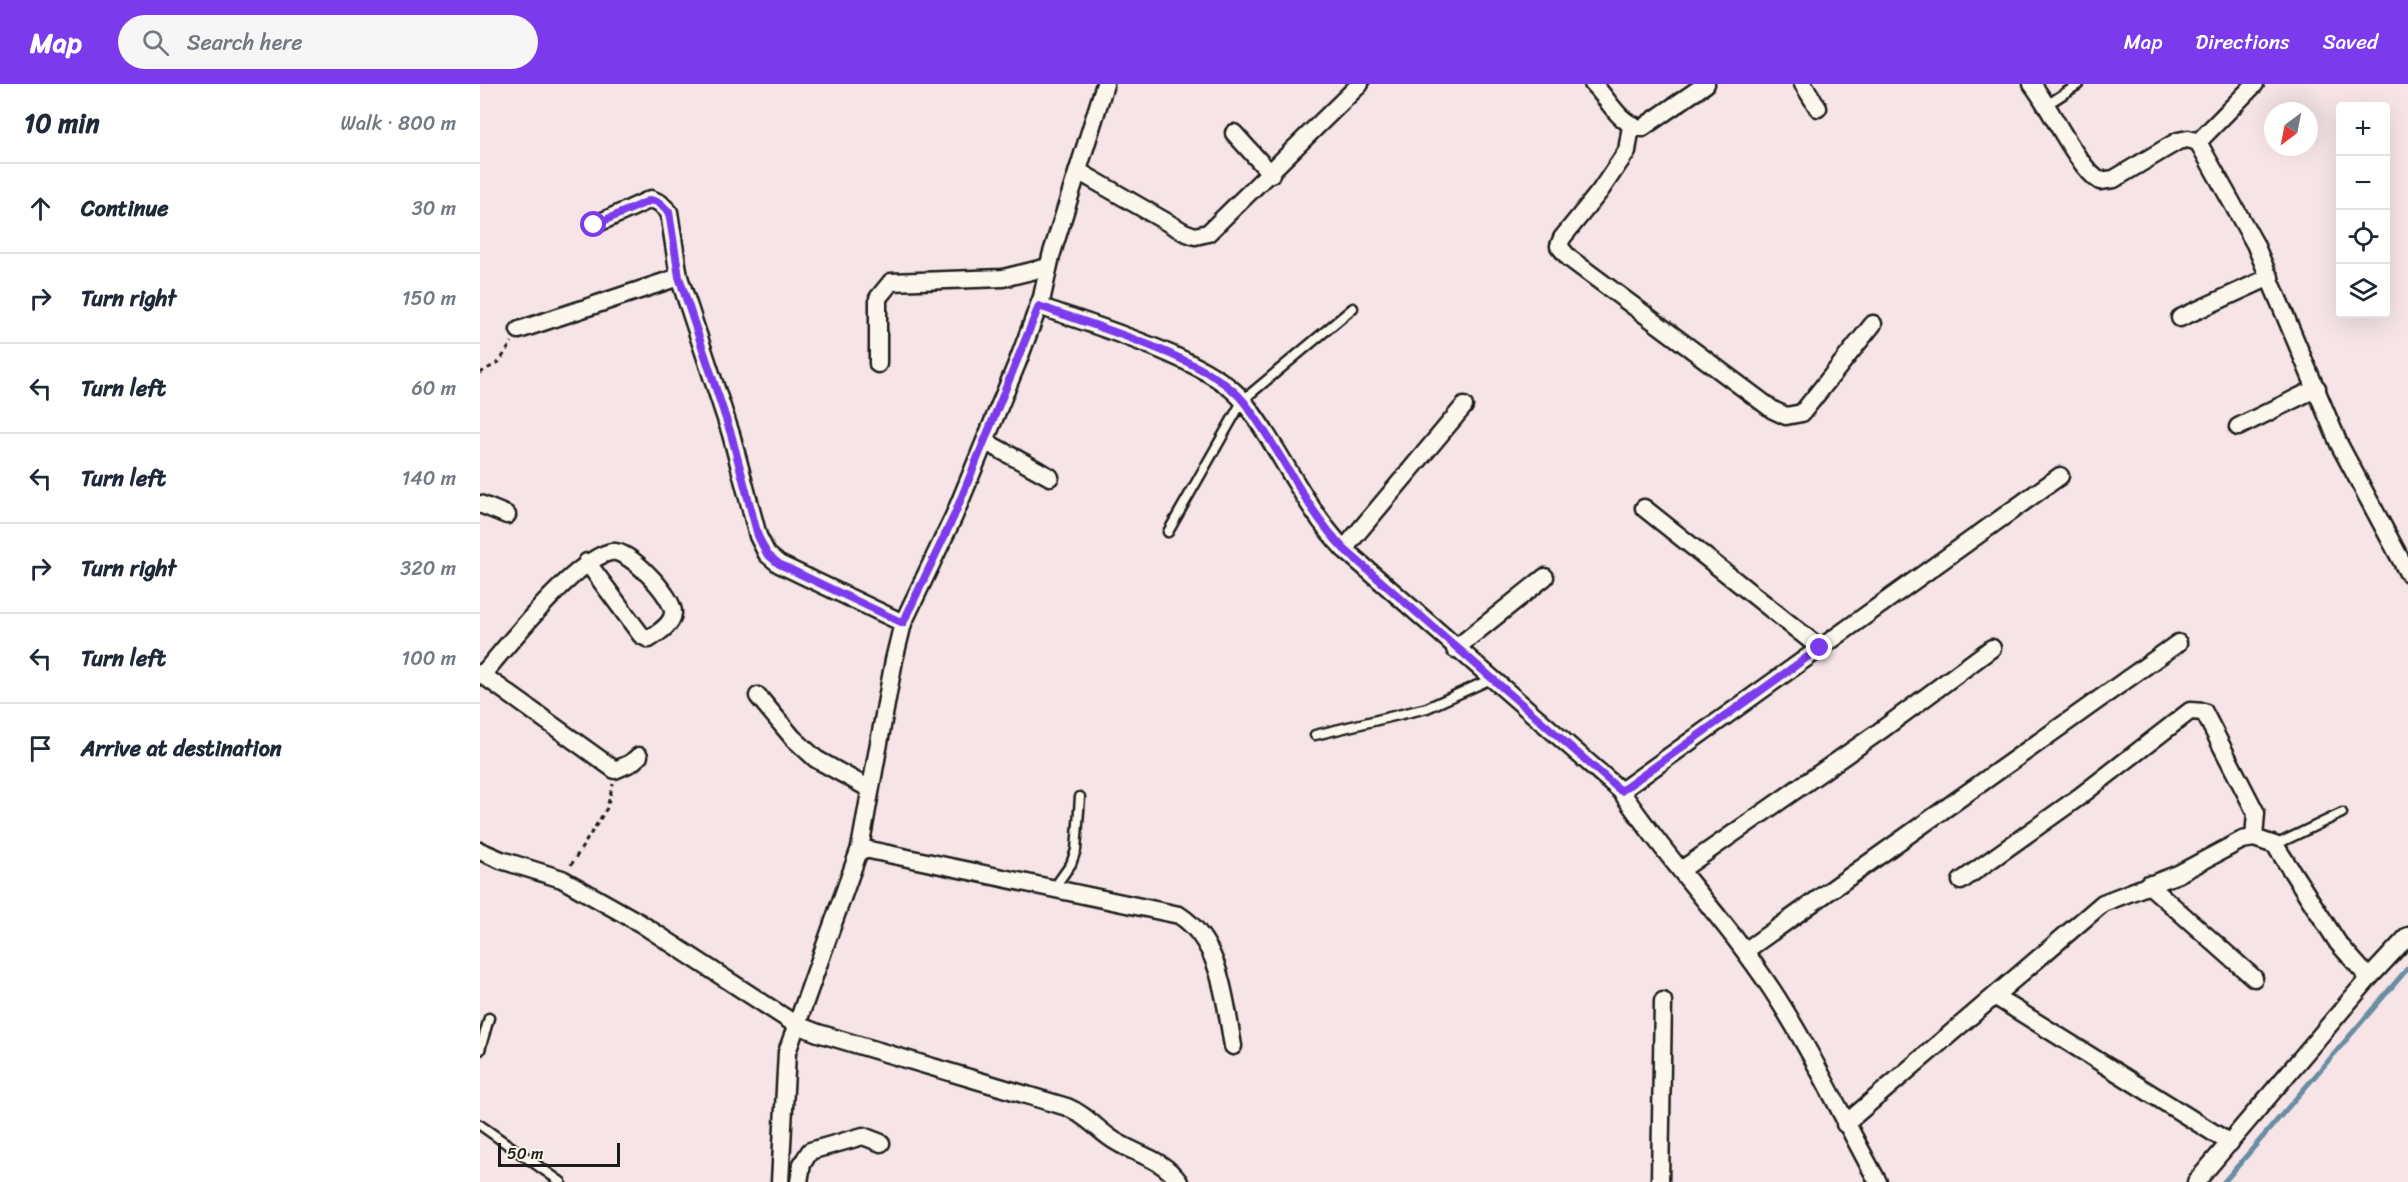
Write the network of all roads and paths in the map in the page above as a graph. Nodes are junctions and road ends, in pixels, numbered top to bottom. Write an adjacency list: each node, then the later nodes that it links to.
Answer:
1 (1105, 84): 14 (street)
2 (1360, 84): 15 (street)
3 (1593, 84): 11 (street)
4 (1706, 84): 11 (street)
5 (1803, 84): 10 (street)
6 (2032, 84): 9 (street)
7 (2079, 84): 9 (lane)
8 (2255, 84): 13 (street)
9 (2048, 104): 13 (street)
10 (1818, 108)
11 (1631, 126): 23 (street)
12 (1234, 133): 15 (street)
13 (2198, 142): 19 (street)
14 (1078, 171): 15 (street); 17 (street)
15 (1271, 174)
16 (594, 225): 18 (street)
17 (1048, 267): 20 (street); 25 (street)
18 (679, 277): 24 (street); 42 (street)
19 (2270, 277): 22 (street); 27 (street)
20 (1039, 306): 28 (street); 31 (street)
21 (1353, 308): 28 (lane)
22 (2180, 318)
23 (1873, 324)
24 (519, 330): 26 (path)
25 (878, 364)
26 (480, 373)
27 (2317, 387): 30 (street); 40 (street)
28 (1243, 400): 37 (lane); 38 (street)
29 (1464, 406): 38 (street)
30 (2238, 427)
31 (986, 442): 33 (street); 42 (street)
32 (2060, 476): 44 (street)
33 (1050, 477)
34 (480, 504): 36 (street)
35 (1644, 508): 44 (street)
36 (507, 515)
37 (1168, 532)
38 (1344, 549): 46 (street)
39 (587, 562): 39 (street); 47 (street)
40 (2408, 573)
41 (1545, 577): 46 (street)
42 (903, 623): 53 (street)
43 (2178, 643): 67 (street)
44 (1820, 648): 54 (street)
45 (1992, 648): 61 (street)
46 (1455, 649): 48 (street)
47 (481, 674): 52 (street)
48 (1491, 679): 50 (lane); 54 (street)
49 (758, 696): 53 (street)
50 (1315, 735)
51 (639, 756): 52 (street)
52 (615, 770): 62 (path)
53 (870, 789): 59 (street)
54 (1621, 791): 61 (street)
55 (1080, 797): 65 (lane)
56 (2342, 813): 58 (lane)
57 (2254, 838): 58 (street); 63 (street); 64 (street)
58 (2275, 845): 69 (street)
59 (860, 848): 65 (street); 73 (street)
60 (480, 851): 62 (street)
61 (1681, 870): 67 (street)
62 (562, 879): 73 (street)
63 (1961, 881)
64 (2148, 884): 68 (street); 70 (street)
65 (1053, 889): 74 (street)
66 (2408, 936): 69 (street)
67 (1745, 951): 76 (street)
68 (2254, 978)
69 (2369, 978): 79 (street)
70 (1996, 997): 76 (street); 79 (street)
71 (1663, 1000): 84 (street)
72 (489, 1018): 75 (lane)
73 (795, 1024): 81 (street); 83 (street)
74 (1233, 1046)
75 (480, 1050)
76 (1845, 1124): 85 (street)
77 (480, 1125): 80 (lane)
78 (881, 1143): 82 (street)
79 (2230, 1143): 86 (street)
80 (561, 1182)
81 (780, 1182)
82 (799, 1182)
83 (1179, 1182)
84 (1660, 1182)
85 (1878, 1182)
86 (2196, 1182)

